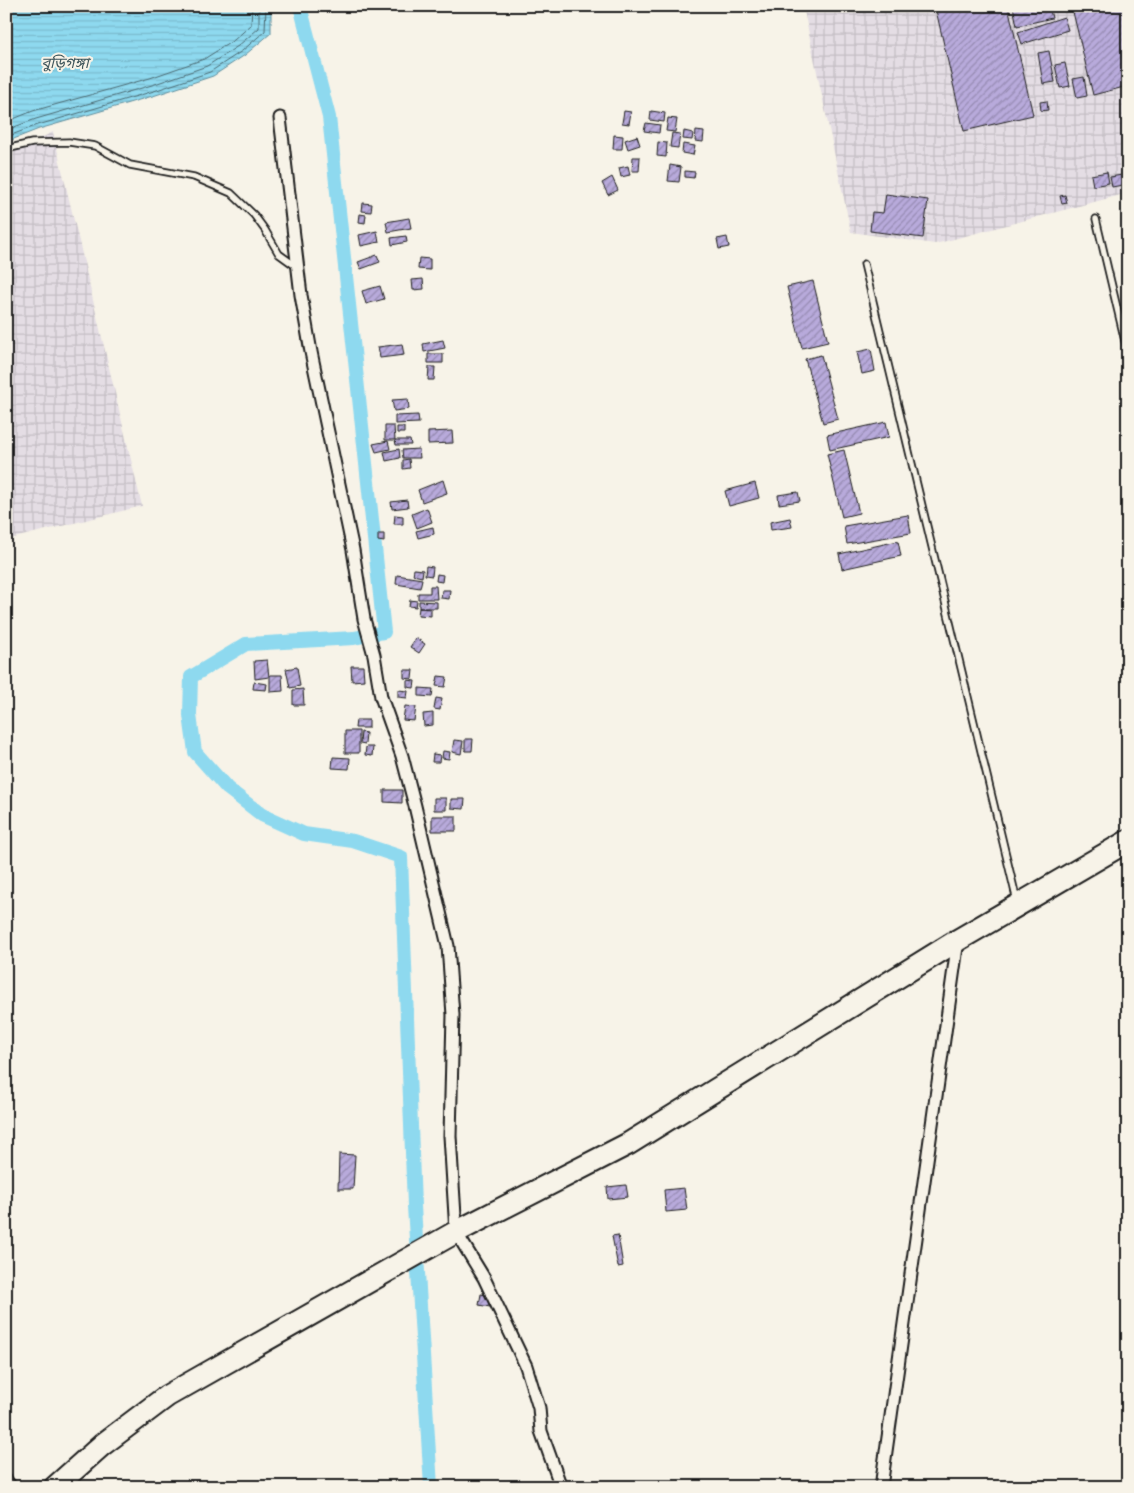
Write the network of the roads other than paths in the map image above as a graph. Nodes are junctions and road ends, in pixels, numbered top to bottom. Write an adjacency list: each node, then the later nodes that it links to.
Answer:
1 (280, 118): 5 (street)
2 (6, 150): 5 (lane)
3 (1096, 219): 6 (lane)
4 (864, 264): 8 (lane)
5 (297, 267): 10 (street)
6 (1128, 354)
7 (1128, 841): 8 (highway)
8 (1018, 906): 9 (highway)
9 (958, 940): 10 (highway); 15 (street)
10 (451, 1235): 13 (highway); 14 (street)
11 (6, 1480): 12 (street)
12 (11, 1487)
13 (55, 1487)
14 (561, 1487)
15 (881, 1487)

